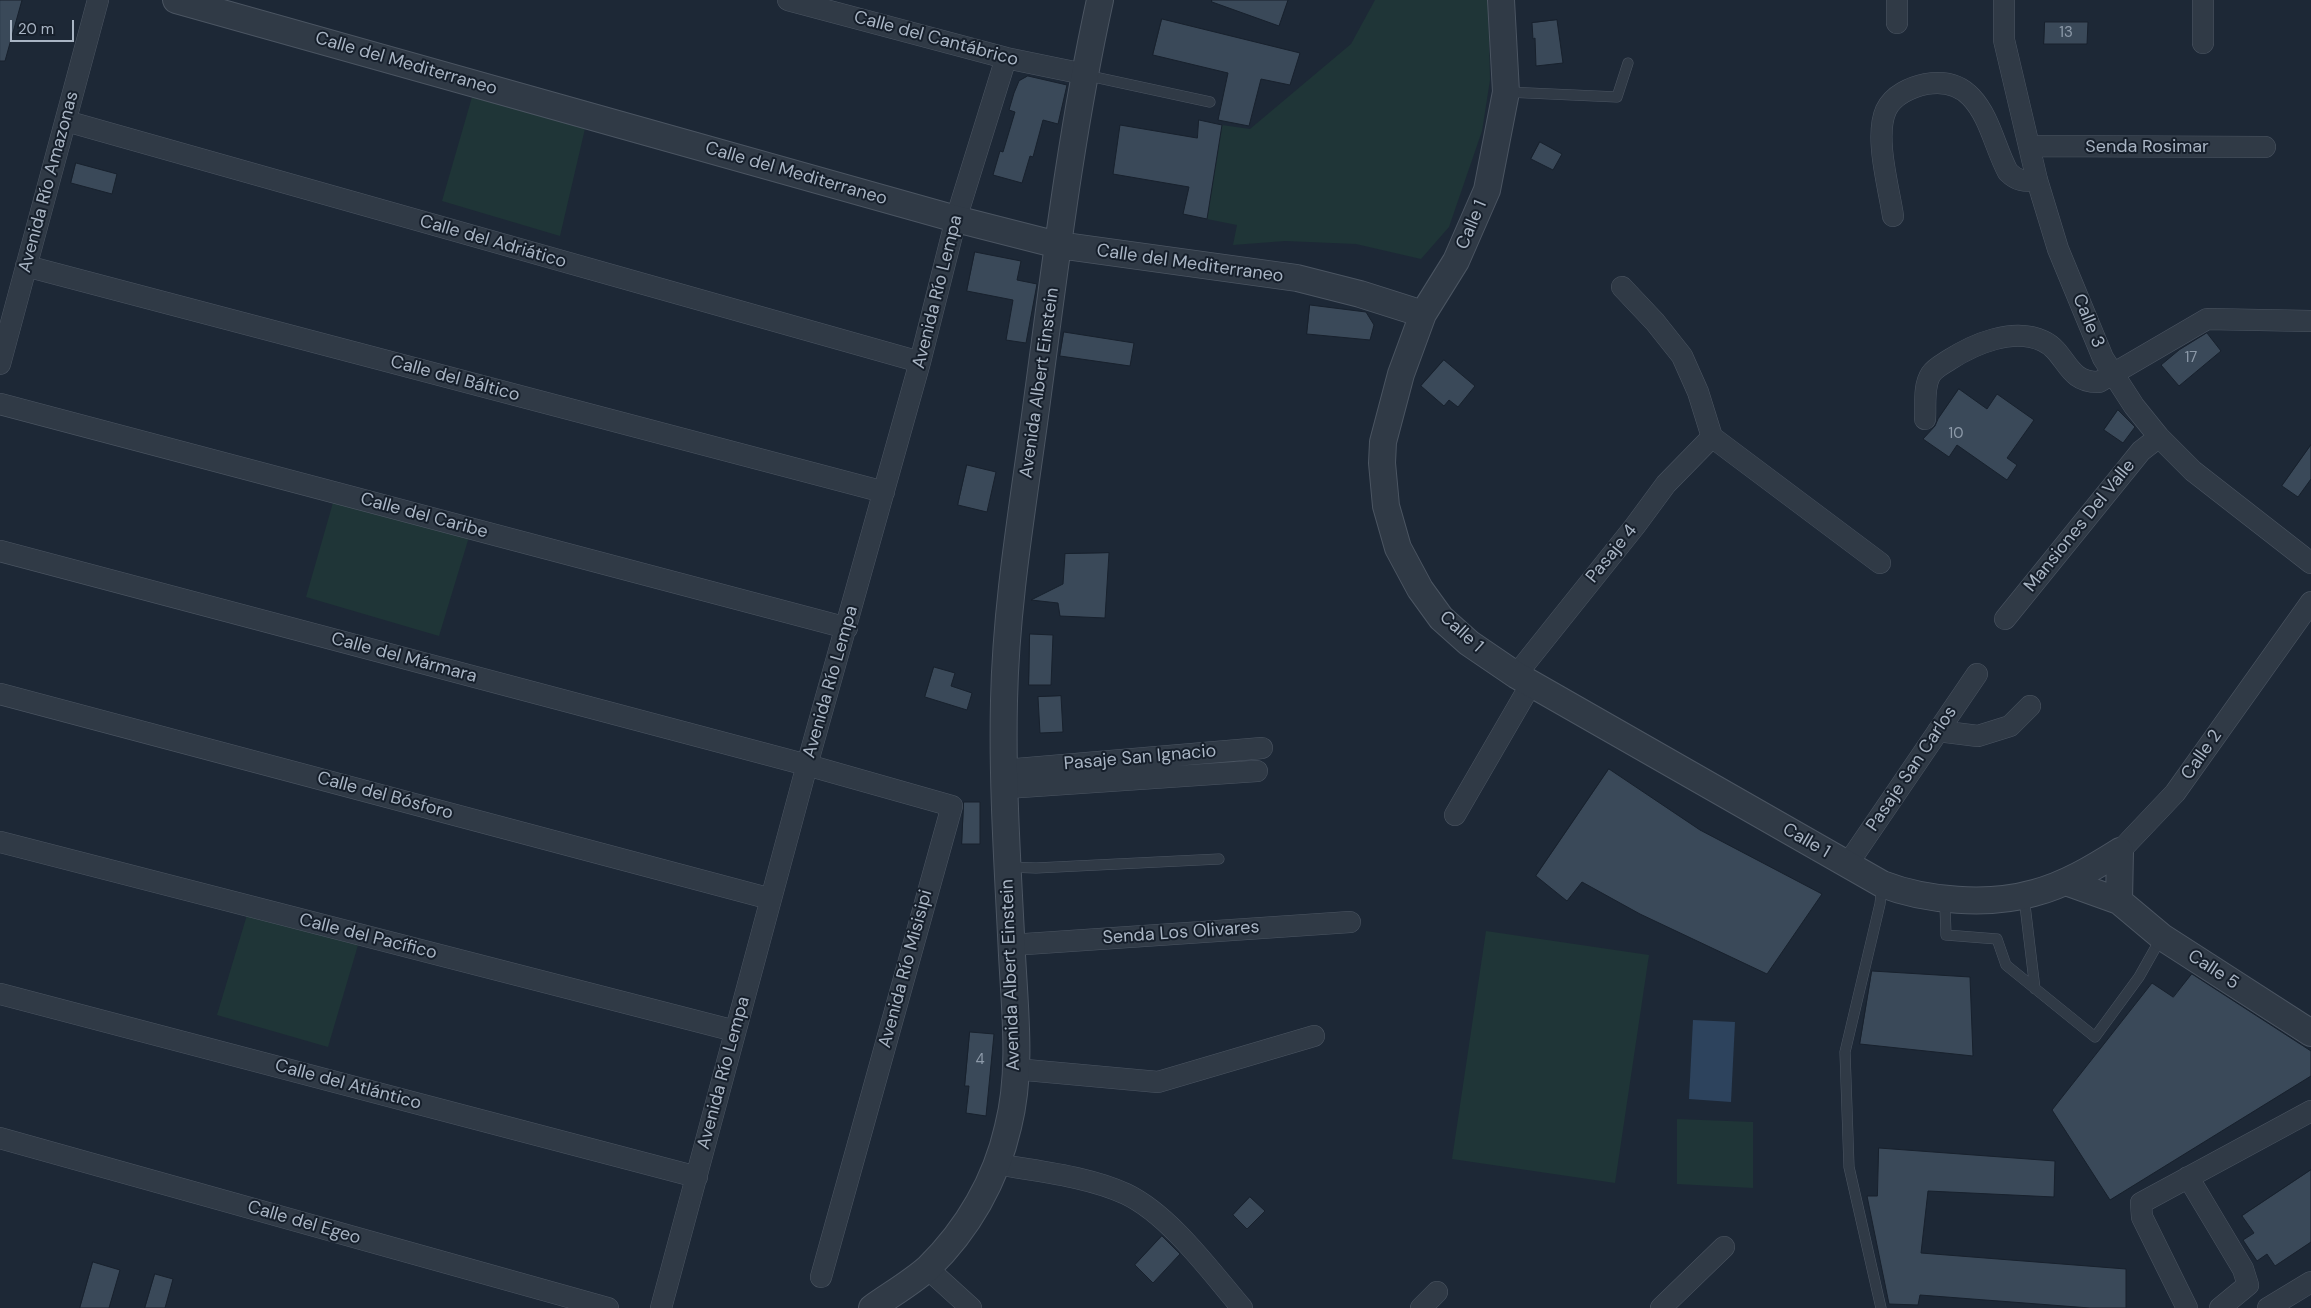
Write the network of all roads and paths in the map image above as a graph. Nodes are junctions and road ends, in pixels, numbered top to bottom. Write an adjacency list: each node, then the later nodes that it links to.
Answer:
1 (98, 0): 16 (street, Avenida Río Amazonas)
2 (176, 0): 21 (street, Calle del Mediterraneo)
3 (788, 0): 11 (street, Calle del Cantábrico)
4 (1100, 0): 13 (street, Avenida Albert Einstein)
5 (1501, 0): 14 (street, Calle 1)
6 (1897, 0): 9 (street)
7 (2004, 0): 17 (street, Calle 3)
8 (2203, 0): 10 (street)
9 (1897, 23)
10 (2203, 43)
11 (1006, 58): 13 (street, Calle del Cantábrico); 21 (street, Avenida Río Lempa)
12 (1628, 63): 14 (lane)
13 (1084, 74): 15 (lane); 22 (street, Avenida Albert Einstein)
14 (1506, 92): 25 (street, Calle 1)
15 (1210, 102)
16 (66, 121): 23 (street, Avenida Río Amazonas); 27 (street, Calle del Adriático)
17 (2030, 146): 18 (street, Senda Rosimar); 19 (street, Calle 3)
18 (2265, 147)
19 (2038, 180): 20 (street); 29 (street, Calle 3)
20 (1893, 216)
21 (956, 219): 22 (street, Calle del Mediterraneo); 27 (street, Avenida Río Lempa)
22 (1058, 245): 25 (street, Calle del Mediterraneo); 49 (street, Avenida Albert Einstein)
23 (26, 266): 28 (street, Avenida Río Amazonas); 34 (street, Calle del Báltico)
24 (1622, 287): 33 (street)
25 (1423, 314): 42 (street, Calle 1)
26 (2311, 321): 29 (street)
27 (920, 362): 34 (street, Avenida Río Lempa)
28 (0, 364)
29 (2114, 374): 31 (street); 32 (street, Calle 3)
30 (0, 404): 40 (street, Calle del Caribe)
31 (1925, 419)
32 (2159, 436): 37 (street, Calle 3); 39 (street, Mansiones Del Valle)
33 (1712, 437): 36 (street); 42 (street, Pasaje 4)
34 (884, 492): 40 (street, Avenida Río Lempa)
35 (0, 551): 47 (street, Calle del Mármara)
36 (1880, 563)
37 (2311, 563)
38 (2311, 602): 52 (street, Calle 2)
39 (2004, 619)
40 (847, 628): 47 (street, Avenida Río Lempa)
41 (1977, 674): 45 (street, Pasaje San Carlos)
42 (1523, 679): 50 (street, Pasaje 4); 54 (street, Calle 1)
43 (0, 694): 59 (street, Calle del Bósforo)
44 (2030, 706): 45 (street)
45 (1938, 731): 54 (street, Pasaje San Carlos)
46 (1262, 748): 49 (street, Pasaje San Ignacio)
47 (807, 765): 59 (street, Avenida Río Lempa); 78 (street, Avenida Río Misisipi)
48 (1257, 771): 49 (street)
49 (1013, 778): 55 (street, Avenida Albert Einstein)
50 (1455, 815)
51 (0, 842): 67 (street, Calle del Pacífico)
52 (2120, 851): 56 (street, Calle 2); 61 (street)
53 (1219, 859): 55 (lane)
54 (1847, 865): 57 (street, Calle 1)
55 (1007, 867): 64 (street, Avenida Albert Einstein)
56 (2066, 882): 58 (street, Calle 1); 61 (street, Calle 5)
57 (1882, 884): 60 (street, Calle 1); 88 (lane)
58 (2024, 896): 60 (street, Calle 1); 65 (lane)
59 (771, 899): 67 (street, Avenida Río Lempa)
60 (1947, 899): 65 (lane)
61 (2120, 901): 63 (street, Calle 5)
62 (1350, 922): 64 (street, Senda Los Olivares)
63 (2162, 937): 65 (lane); 68 (street, Calle 5)
64 (1011, 945): 70 (street, Avenida Albert Einstein)
65 (2035, 989)
66 (0, 994): 74 (street, Calle del Atlántico)
67 (736, 1031): 74 (street, Avenida Río Lempa)
68 (2311, 1033)
69 (1314, 1036): 70 (street)
70 (1015, 1069): 73 (street, Avenida Albert Einstein)
71 (2311, 1111): 75 (street)
72 (0, 1138): 81 (street, Calle del Egeo)
73 (997, 1164): 77 (street, Avenida Albert Einstein); 85 (street)
74 (697, 1177): 82 (street, Avenida Río Lempa)
75 (2188, 1177): 89 (street); 90 (street)
76 (1724, 1246): 87 (street)
77 (927, 1268): 83 (street, Avenida Albert Einstein); 84 (street)
78 (821, 1277)
79 (2311, 1282): 91 (street)
80 (1437, 1292): 86 (street)
81 (608, 1308)
82 (661, 1308)
83 (872, 1308)
84 (971, 1308)
85 (1242, 1308)
86 (1421, 1308)
87 (1661, 1308)
88 (1881, 1308)
89 (2187, 1308)
90 (2220, 1308)
91 (2268, 1308)

